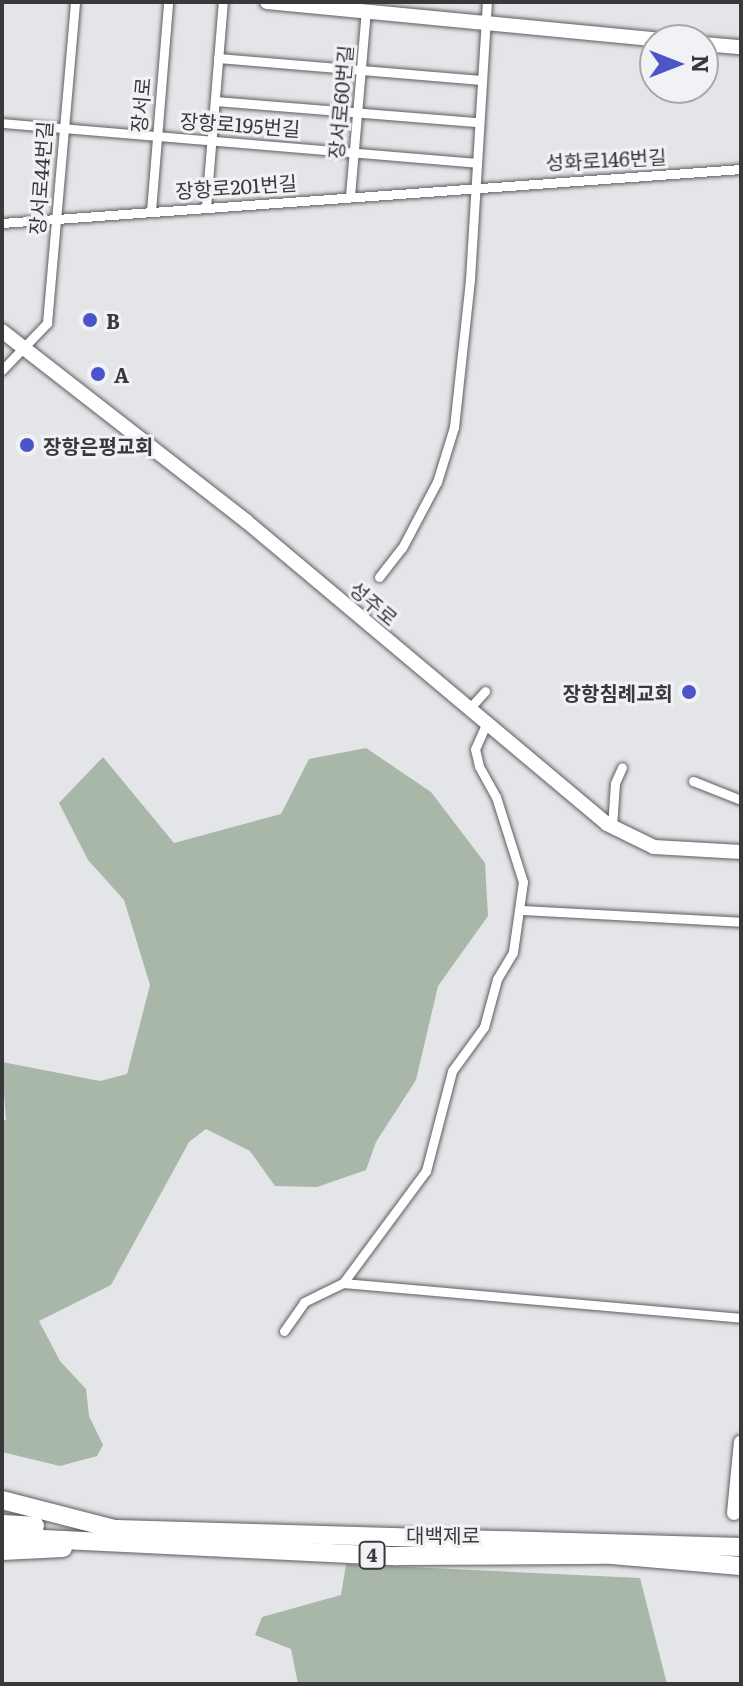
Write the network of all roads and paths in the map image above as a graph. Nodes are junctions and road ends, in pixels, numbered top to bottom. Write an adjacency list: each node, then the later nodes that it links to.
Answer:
1 (75, 2): 18 (street, 장서로44번길)
2 (168, 2): 19 (street, 장서로)
3 (223, 2): 11 (street)
4 (267, 2): 6 (street)
5 (487, 2): 7 (street)
6 (366, 11): 7 (street); 12 (street, 장서로60번길)
7 (485, 23): 8 (street); 13 (street)
8 (639, 38)
9 (719, 45): 10 (street)
10 (741, 47)
11 (218, 58): 12 (street); 14 (street)
12 (361, 70): 13 (street); 15 (street, 장서로60번길)
13 (481, 80): 16 (street)
14 (215, 101): 15 (street); 20 (street)
15 (358, 112): 16 (street); 21 (street, 장서로60번길)
16 (478, 122): 22 (street)
17 (2, 123): 18 (street, 장항로195번길)
18 (62, 127): 19 (street, 장항로195번길); 28 (street, 장서로44번길)
19 (157, 136): 20 (street, 장항로195번길); 27 (street, 장서로)
20 (212, 140): 21 (street, 장항로195번길); 26 (street)
21 (354, 151): 22 (street, 장항로195번길); 25 (street, 장서로60번길)
22 (475, 163): 24 (street)
23 (741, 169): 24 (street, 성화로146번길)
24 (473, 186): 25 (street, 장항로201번길); 33 (street)
25 (350, 196): 26 (street, 장항로201번길)
26 (206, 207): 27 (street, 장항로201번길)
27 (151, 211): 28 (street, 장항로201번길)
28 (55, 219): 29 (street, 장항로201번길); 31 (street, 장서로44번길)
29 (2, 223)
30 (2, 331): 31 (street, 성주로)
31 (25, 349): 32 (street, 장서로44번길); 35 (street, 성주로)
32 (2, 370)
33 (379, 577)
34 (485, 691): 35 (street)
35 (469, 709): 36 (street, 성주로)
36 (486, 724): 40 (street, 성주로); 42 (street)
37 (622, 767): 40 (street)
38 (693, 781): 39 (street)
39 (741, 800)
40 (612, 827): 41 (street, 성주로)
41 (741, 852)
42 (522, 910): 43 (street); 44 (street)
43 (741, 922)
44 (343, 1283): 45 (street); 46 (street)
45 (741, 1318)
46 (284, 1331)
47 (741, 1442): 49 (street)
48 (2, 1500): 51 (highway)
49 (734, 1513)
50 (2, 1524): 51 (highway, 대백제로)
51 (115, 1535): 52 (highway, 대백제로 / 4); 53 (highway, 대백제로); 54 (highway); 55 (highway, 대백제로 / 4)
52 (2, 1537)
53 (741, 1547)
54 (2, 1551)
55 (741, 1566)

